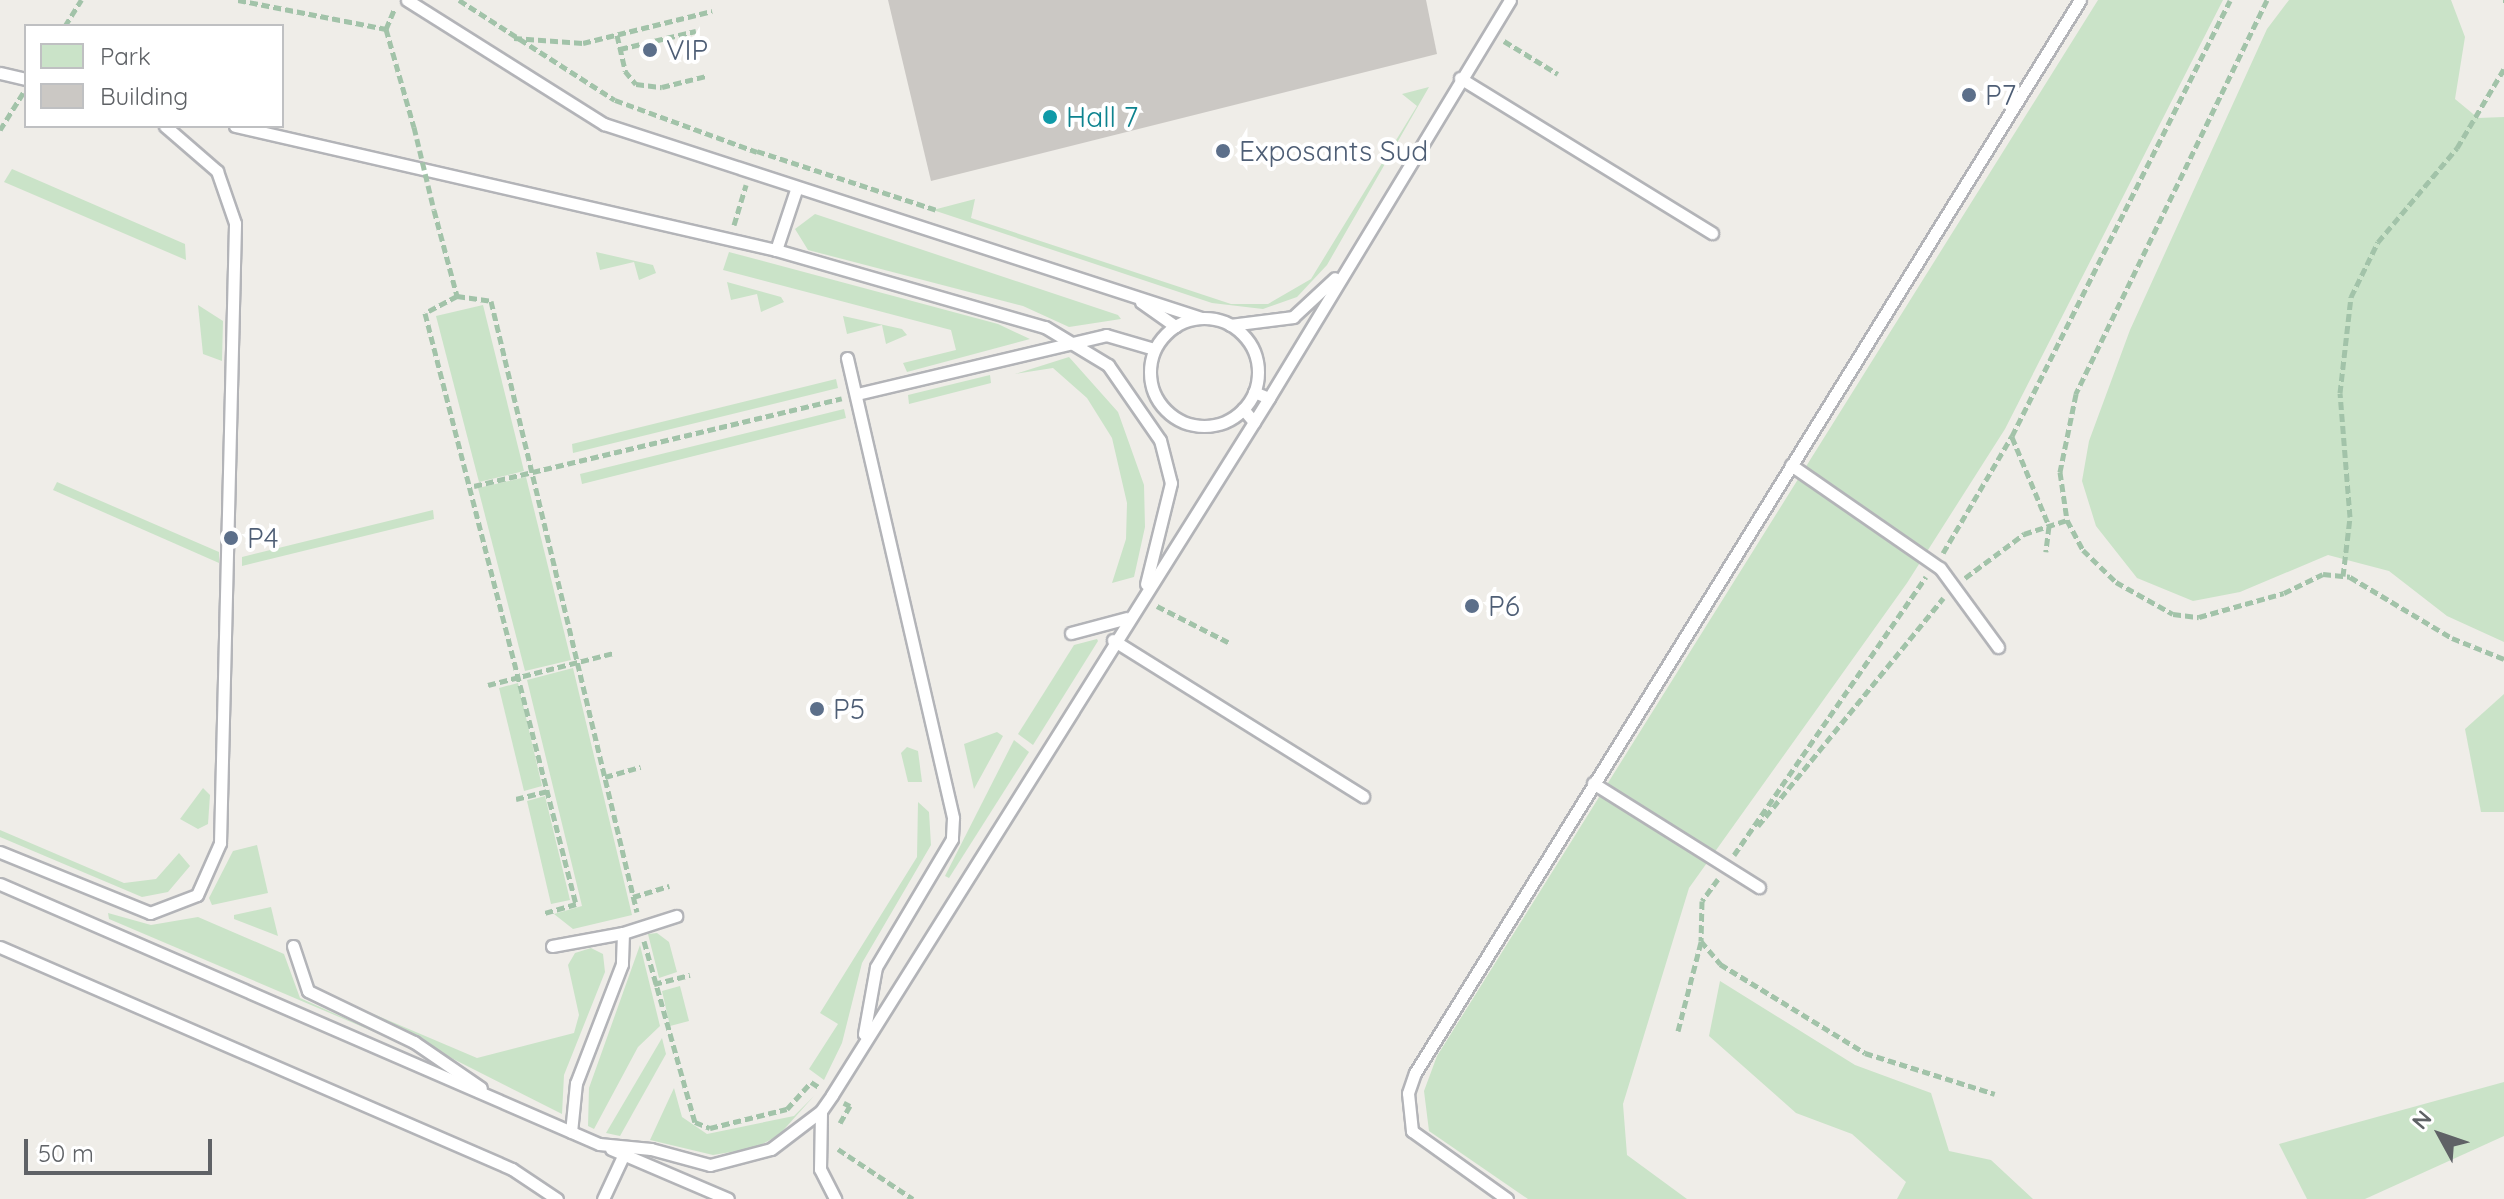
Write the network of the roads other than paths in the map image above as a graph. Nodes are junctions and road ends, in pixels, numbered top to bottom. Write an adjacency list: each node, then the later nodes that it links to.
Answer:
1 (407, 0): 9 (lane)
2 (1510, 0): 5 (lane)
3 (2080, 0): 25 (lane)
4 (0, 73): 6 (lane)
5 (1460, 78): 10 (lane); 11 (lane)
6 (24, 79)
7 (167, 128): 33 (lane)
8 (244, 128): 12 (lane)
9 (796, 190): 12 (lane); 13 (lane)
10 (1368, 232): 15 (lane); 22 (lane)
11 (1712, 233)
12 (776, 250): 17 (lane)
13 (1123, 291): 14 (lane); 16 (lane)
14 (1201, 318): 15 (lane); 16 (lane)
15 (1230, 325): 20 (lane)
16 (1175, 326): 18 (lane)
17 (1069, 341): 18 (lane); 21 (lane); 26 (lane)
18 (1154, 349): 23 (lane)
19 (847, 358): 21 (lane)
20 (1254, 392): 22 (lane); 23 (lane)
21 (857, 394): 41 (lane)
22 (1269, 398): 24 (lane)
23 (1243, 409): 24 (lane)
24 (1254, 422): 26 (lane)
25 (1791, 465): 30 (lane); 31 (lane)
26 (1143, 596): 27 (lane)
27 (1127, 618): 28 (lane); 29 (lane)
28 (1071, 633)
29 (1113, 640): 32 (lane); 41 (lane)
30 (1998, 647)
31 (1593, 783): 35 (lane); 51 (lane)
32 (1363, 796)
33 (0, 852)
34 (0, 884): 42 (lane)
35 (1759, 887)
36 (676, 916): 37 (lane)
37 (623, 933): 39 (lane); 44 (lane)
38 (293, 946): 42 (lane)
39 (552, 946)
40 (0, 947): 47 (lane)
41 (862, 1043): 43 (lane)
42 (503, 1103): 44 (lane)
43 (821, 1111): 45 (lane); 50 (lane)
44 (571, 1132): 45 (lane)
45 (599, 1144): 46 (lane)
46 (624, 1154): 48 (lane); 49 (lane)
47 (557, 1199)
48 (603, 1199)
49 (728, 1199)
50 (835, 1199)
51 (1507, 1199)

